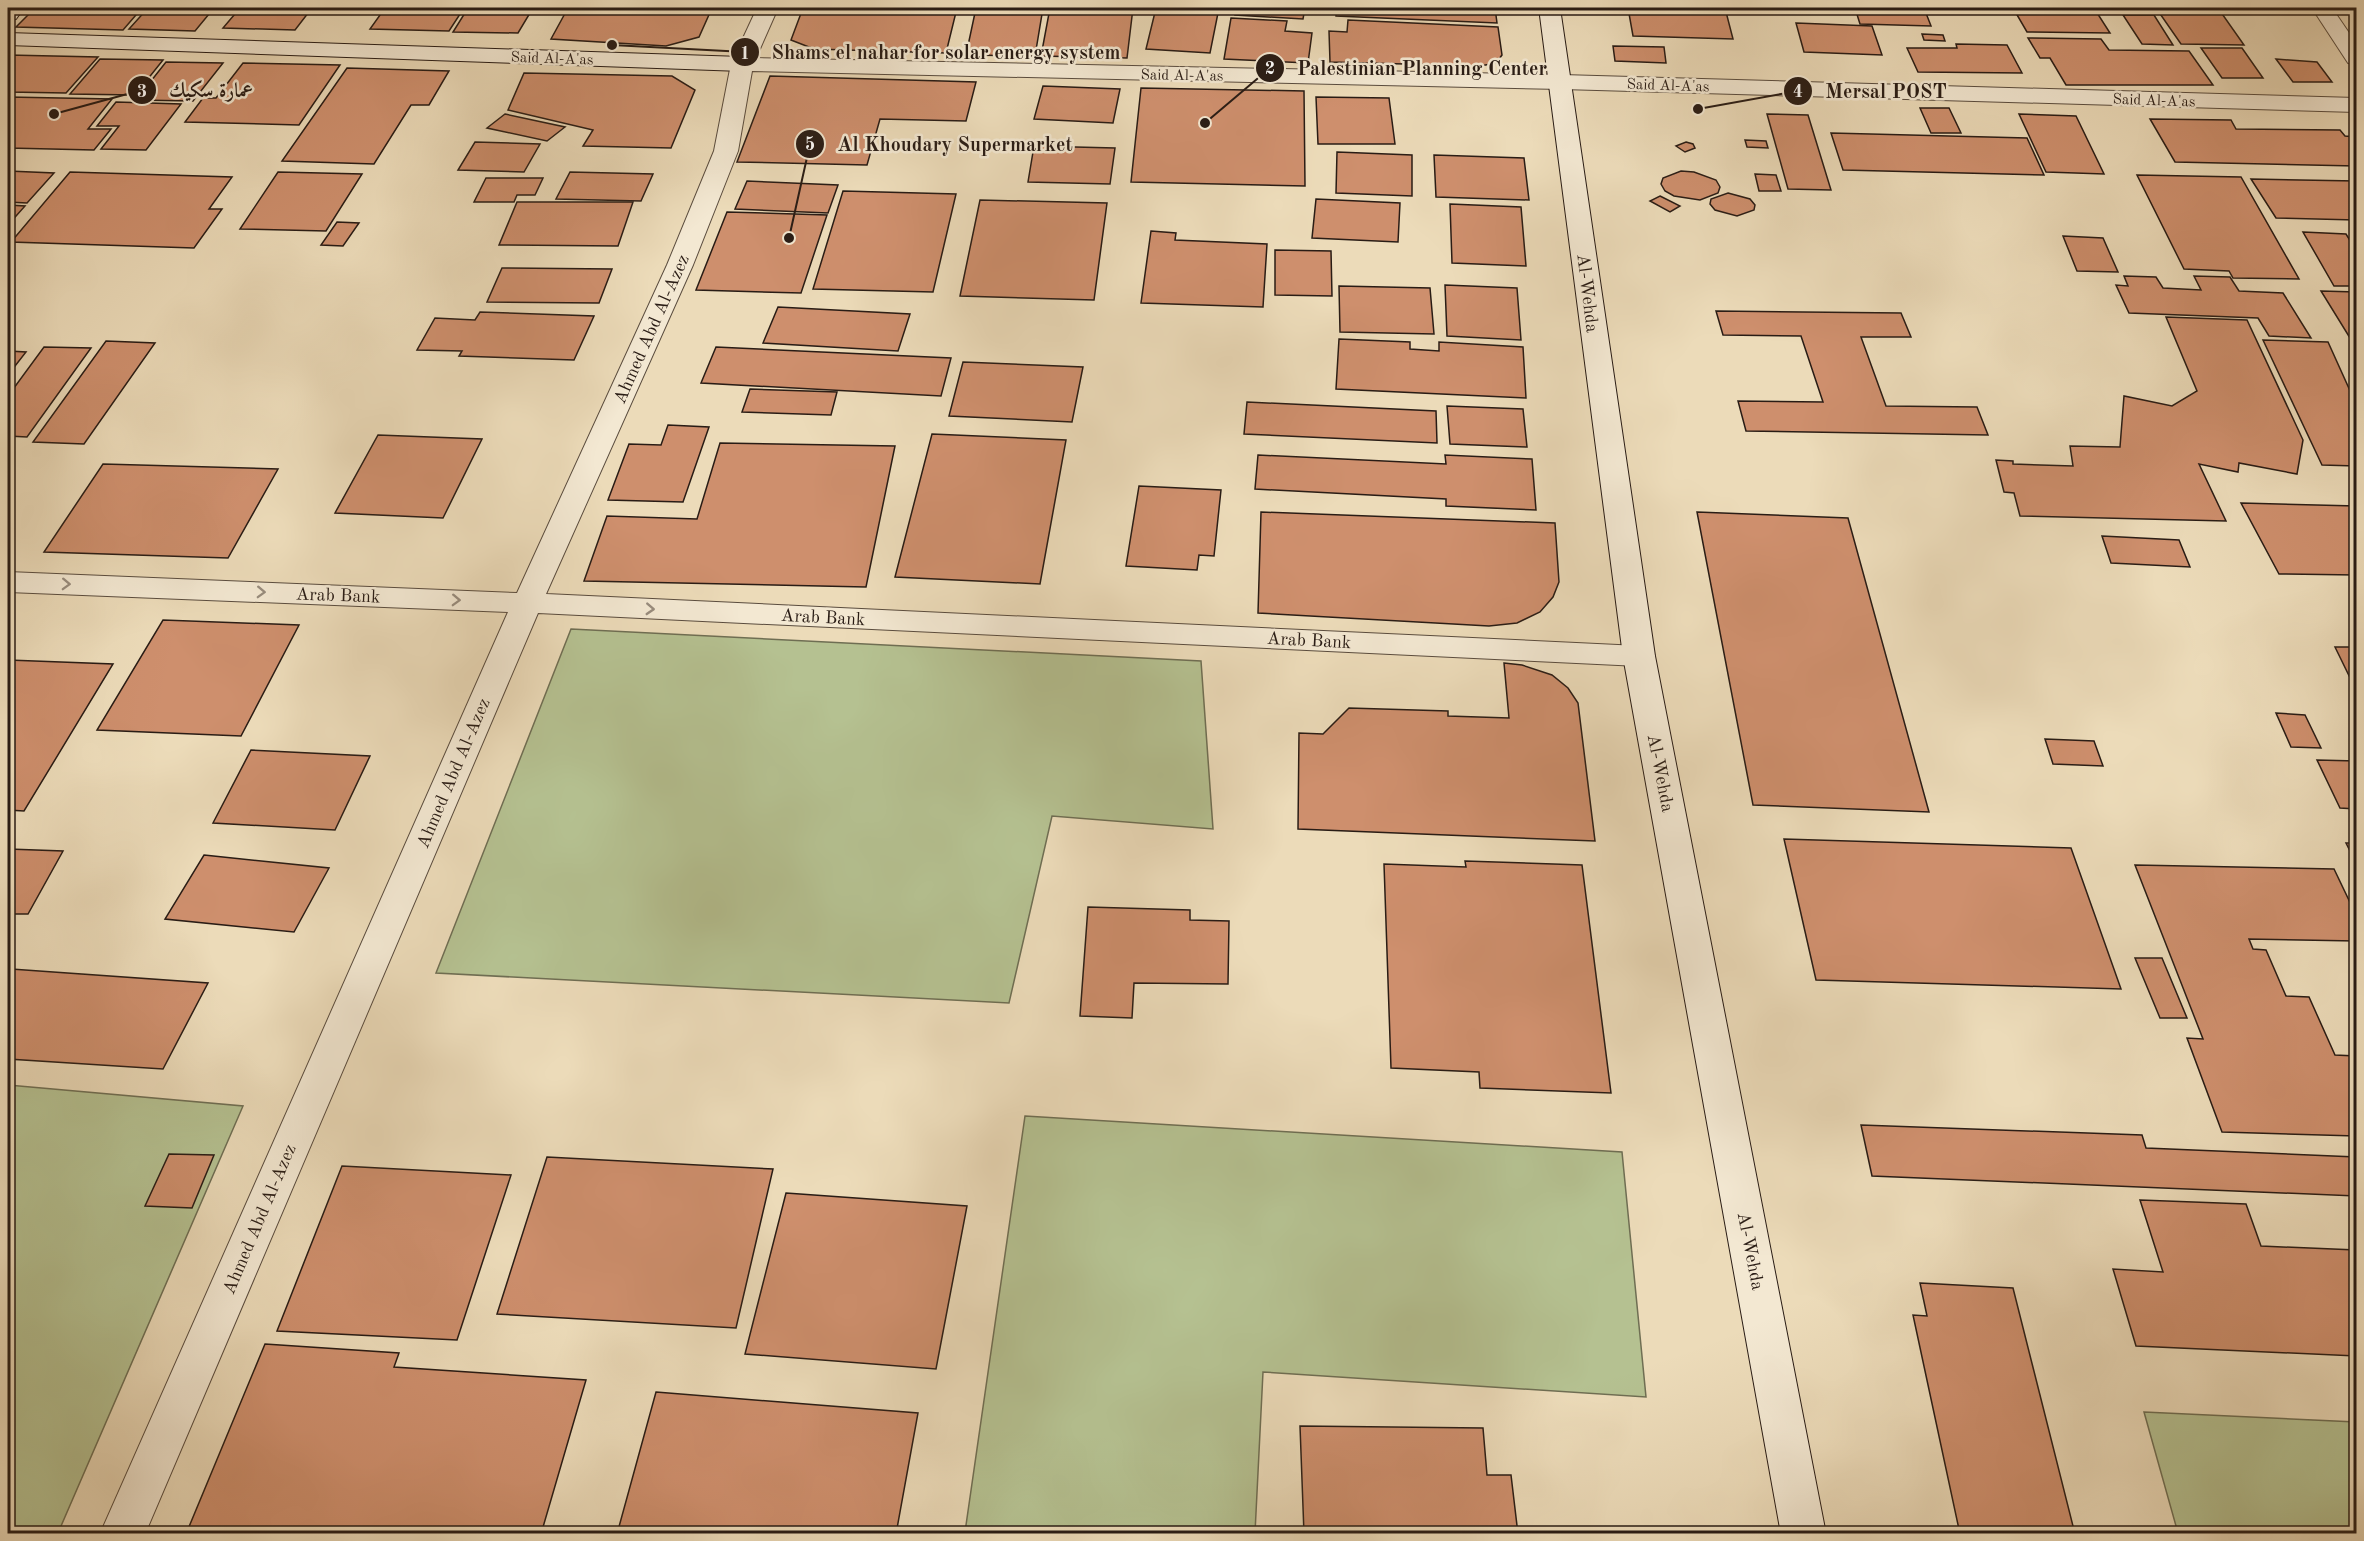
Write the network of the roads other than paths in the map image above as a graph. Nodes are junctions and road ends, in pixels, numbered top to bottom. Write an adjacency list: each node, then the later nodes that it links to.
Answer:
1 (14, 8): 5 (street)
2 (767, 8): 8 (street, Ahmed Abd Al-Azez)
3 (1549, 8): 9 (street, Al-Wehda)
4 (2322, 8): 7 (street)
5 (8, 14)
6 (8, 39): 8 (street, Said Al-A'as)
7 (2356, 58)
8 (742, 64): 9 (street, Said Al-A'as); 12 (street, Ahmed Abd Al-Azez)
9 (1562, 82): 10 (street, Said Al-A'as); 13 (street, Al-Wehda)
10 (2356, 105)
11 (8, 582): 12 (street, Arab Bank, one-way to 12)
12 (527, 603): 13 (street, Arab Bank, one-way to 13); 14 (street, Ahmed Abd Al-Azez)
13 (1639, 656): 15 (street, Al-Wehda)
14 (122, 1533)
15 (1804, 1533)

